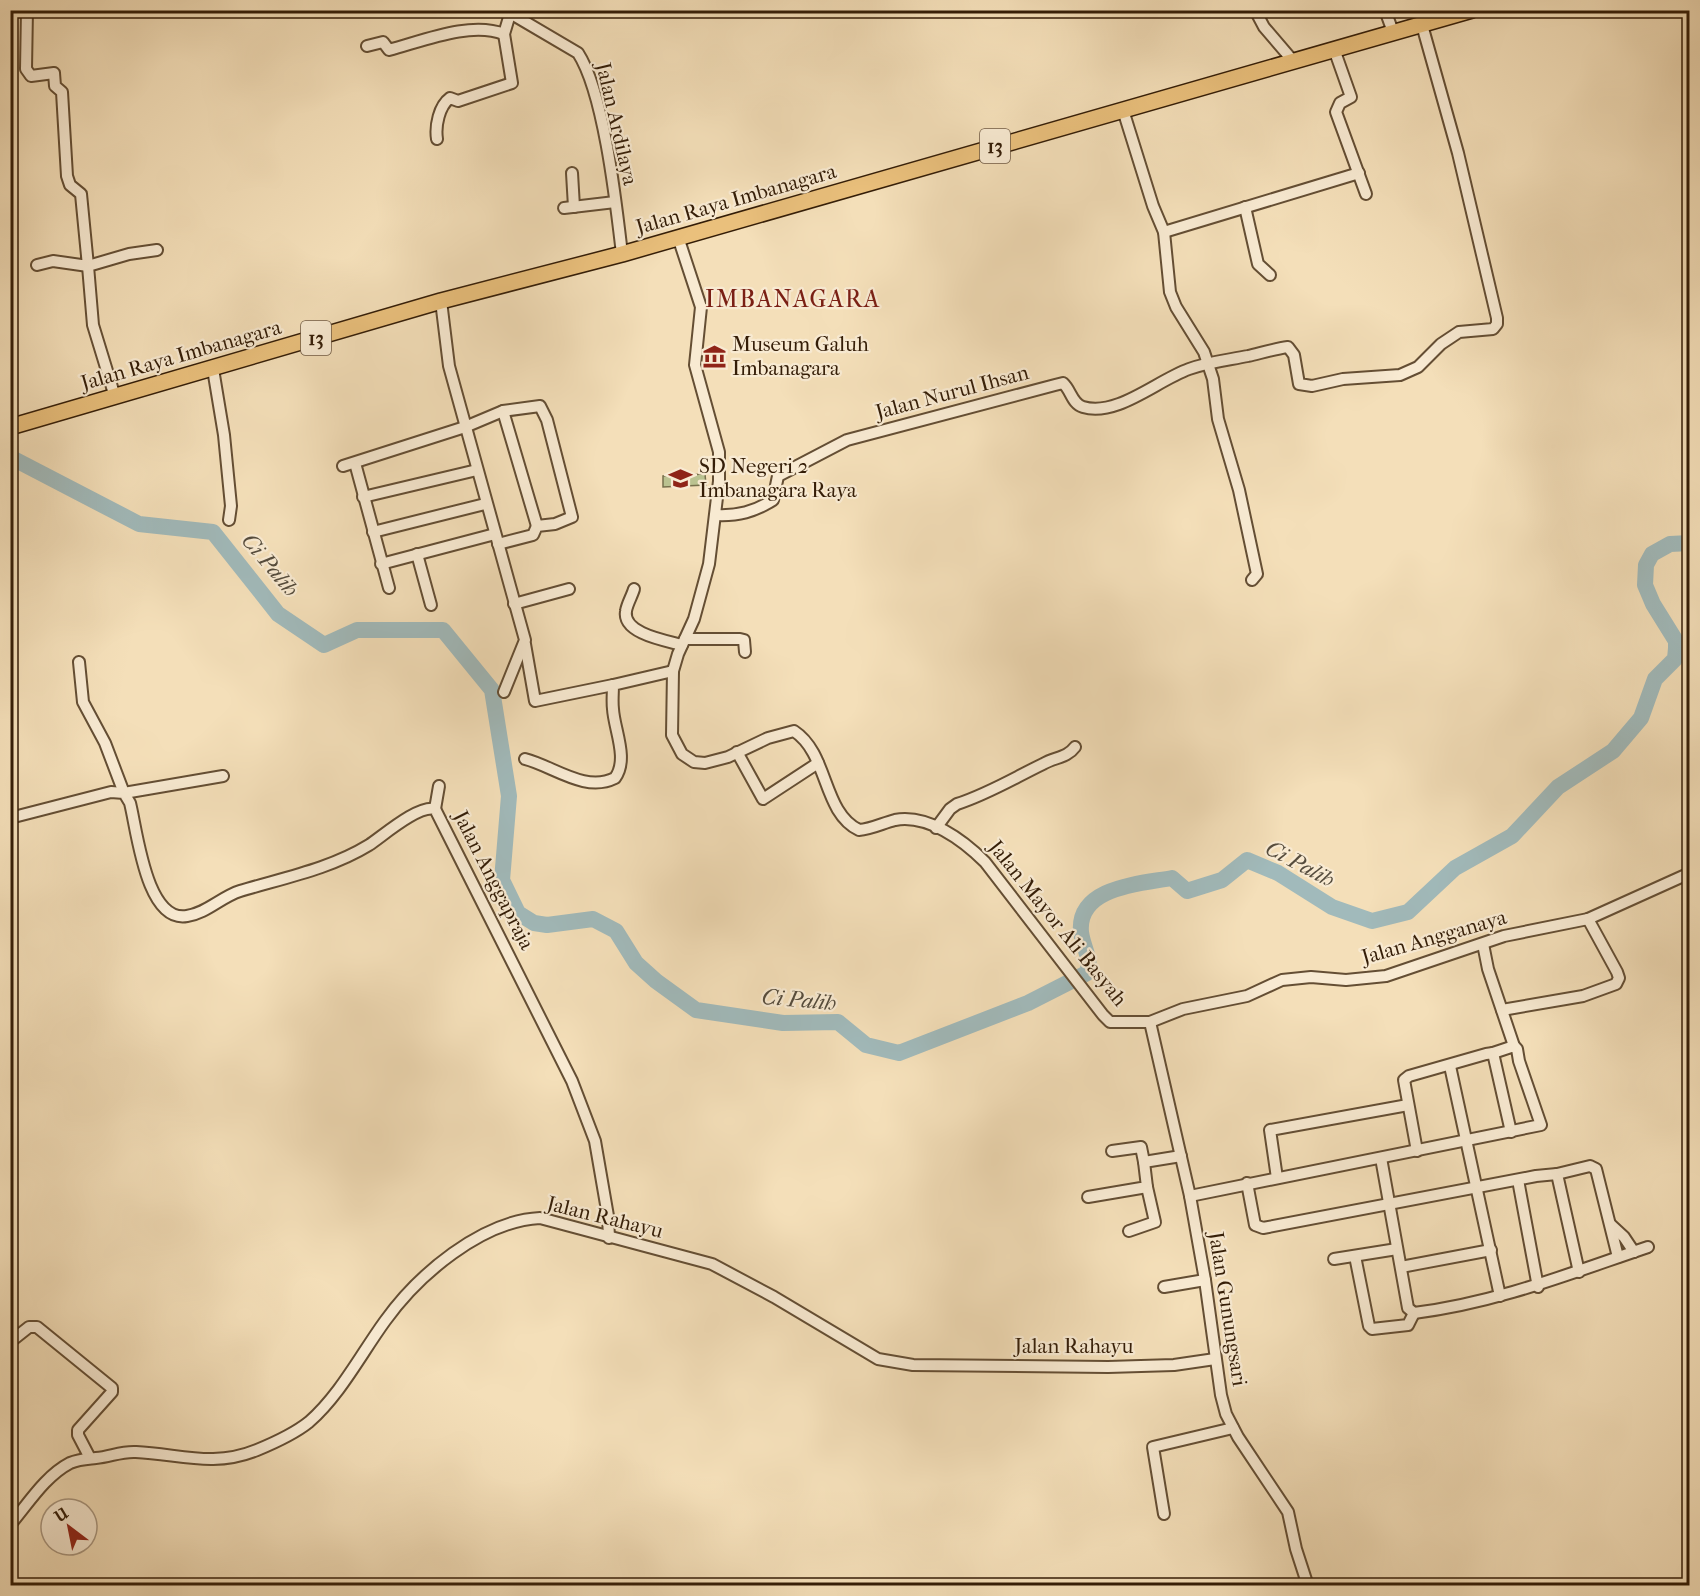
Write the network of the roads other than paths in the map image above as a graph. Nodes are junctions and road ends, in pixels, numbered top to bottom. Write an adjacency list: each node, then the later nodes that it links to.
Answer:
1 (27, 10): 24 (street)
2 (1255, 10): 11 (street)
3 (1385, 10): 7 (street)
4 (1472, 10): 6 (highway, Jalan Raya Imbanagara / 13)
5 (507, 12): 8 (street); 17 (street, Jalan Ardilaya)
6 (1422, 25): 7 (highway, Jalan Raya Imbanagara / 13); 27 (street)
7 (1393, 32): 10 (highway, Jalan Raya Imbanagara / 13)
8 (504, 34): 9 (street); 13 (street)
9 (367, 46)
10 (1334, 49): 11 (highway, Jalan Raya Imbanagara / 13); 15 (street)
11 (1294, 62): 12 (highway, Jalan Raya Imbanagara / 13)
12 (1123, 110): 19 (street); 20 (highway, Jalan Raya Imbanagara / 13)
13 (437, 139)
14 (572, 173): 17 (street)
15 (1359, 173): 16 (street); 18 (street)
16 (1366, 194)
17 (615, 202): 22 (street, Jalan Ardilaya)
18 (1245, 207): 19 (street); 25 (street)
19 (1164, 232): 27 (street)
20 (678, 237): 22 (highway, Jalan Raya Imbanagara / 13); 38 (street, Jalan Mayor Ali Basyah)
21 (157, 250): 24 (street)
22 (622, 254): 26 (highway, Jalan Raya Imbanagara / 13)
23 (37, 265): 24 (street)
24 (88, 266): 29 (street)
25 (1270, 275)
26 (441, 301): 28 (highway, Jalan Raya Imbanagara / 13); 32 (street)
27 (1208, 363): 38 (street, Jalan Nurul Ihsan); 45 (street)
28 (213, 369): 29 (highway, Jalan Raya Imbanagara / 13); 39 (street)
29 (115, 397): 31 (highway, Jalan Raya Imbanagara / 13)
30 (503, 411): 32 (street); 40 (street); 40 (street)
31 (10, 427)
32 (465, 427): 33 (street); 35 (street)
33 (355, 463): 34 (street); 36 (street)
34 (343, 466)
35 (477, 470): 36 (street); 37 (street)
36 (363, 497): 41 (street)
37 (485, 504): 41 (street); 42 (street)
38 (716, 515): 52 (street, Jalan Mayor Ali Basyah)
39 (229, 520)
40 (537, 526): 42 (street)
41 (373, 532): 44 (street)
42 (496, 539): 43 (street); 49 (street)
43 (417, 554): 44 (street); 50 (street)
44 (381, 564): 46 (street)
45 (1252, 580)
46 (389, 588)
47 (569, 589): 49 (street)
48 (634, 589): 52 (street)
49 (514, 604): 51 (street)
50 (431, 605)
51 (525, 640): 56 (street); 57 (street)
52 (684, 642): 53 (street); 55 (street, Jalan Mayor Ali Basyah)
53 (745, 652)
54 (79, 662): 66 (street)
55 (673, 671): 58 (street); 61 (street, Jalan Mayor Ali Basyah)
56 (511, 674): 57 (street); 59 (street)
57 (530, 678): 58 (street)
58 (613, 685): 62 (street)
59 (504, 692)
60 (1076, 747): 69 (street)
61 (737, 753): 63 (street, Jalan Mayor Ali Basyah); 63 (street)
62 (525, 759)
63 (818, 763): 69 (street, Jalan Mayor Ali Basyah)
64 (223, 776): 66 (street)
65 (439, 786): 67 (street)
66 (124, 793): 67 (street, Jalan Anggapraja); 68 (street)
67 (435, 809): 97 (street, Jalan Anggapraja)
68 (10, 818)
69 (936, 828): 74 (street, Jalan Mayor Ali Basyah)
70 (1689, 873): 71 (street, Jalan Angganaya)
71 (1588, 919): 72 (street, Jalan Angganaya); 73 (street)
72 (1483, 944): 73 (street); 74 (street, Jalan Angganaya)
73 (1502, 1010): 75 (street)
74 (1150, 1022): 83 (street, Jalan Gunungsari)
75 (1514, 1046): 76 (street); 79 (street)
76 (1493, 1053): 77 (street); 79 (street)
77 (1450, 1066): 78 (street); 80 (street)
78 (1408, 1105): 82 (street); 87 (street)
79 (1511, 1132): 80 (street)
80 (1467, 1141): 82 (street); 91 (street)
81 (1112, 1151): 85 (street)
82 (1417, 1151): 84 (street)
83 (1181, 1156): 85 (street); 92 (street, Jalan Gunungsari)
84 (1381, 1158): 87 (street); 94 (street)
85 (1144, 1162): 90 (street)
86 (1557, 1174): 88 (street); 95 (street); 106 (street)
87 (1277, 1178): 89 (street)
88 (1518, 1180): 91 (street); 109 (street)
89 (1247, 1183): 92 (street); 94 (street)
90 (1147, 1187): 93 (street); 96 (street)
91 (1477, 1188): 94 (street); 100 (street)
92 (1190, 1196): 107 (street, Jalan Gunungsari)
93 (1088, 1197)
94 (1389, 1203): 99 (street)
95 (1611, 1225): 101 (street); 103 (street)
96 (1129, 1231)
97 (609, 1238): 113 (street, Jalan Rahayu); 115 (street, Jalan Rahayu)
98 (1648, 1247): 101 (street)
99 (1397, 1249): 102 (street); 105 (street)
100 (1491, 1250): 105 (street); 110 (street)
101 (1634, 1252): 103 (street)
102 (1355, 1256): 104 (street); 111 (street)
103 (1618, 1257): 106 (street)
104 (1334, 1259)
105 (1401, 1267): 111 (street)
106 (1580, 1272): 109 (street)
107 (1205, 1280): 108 (street); 113 (street, Jalan Gunungsari)
108 (1164, 1287)
109 (1538, 1287): 110 (street)
110 (1500, 1296): 111 (street)
111 (1414, 1313)
112 (10, 1342): 115 (street)
113 (1215, 1359): 114 (street, Jalan Gunungsari)
114 (1233, 1428): 116 (street); 118 (street, Jalan Gunungsari)
115 (90, 1458): 117 (street, Jalan Rahayu)
116 (1164, 1514)
117 (10, 1525)
118 (1308, 1586)

